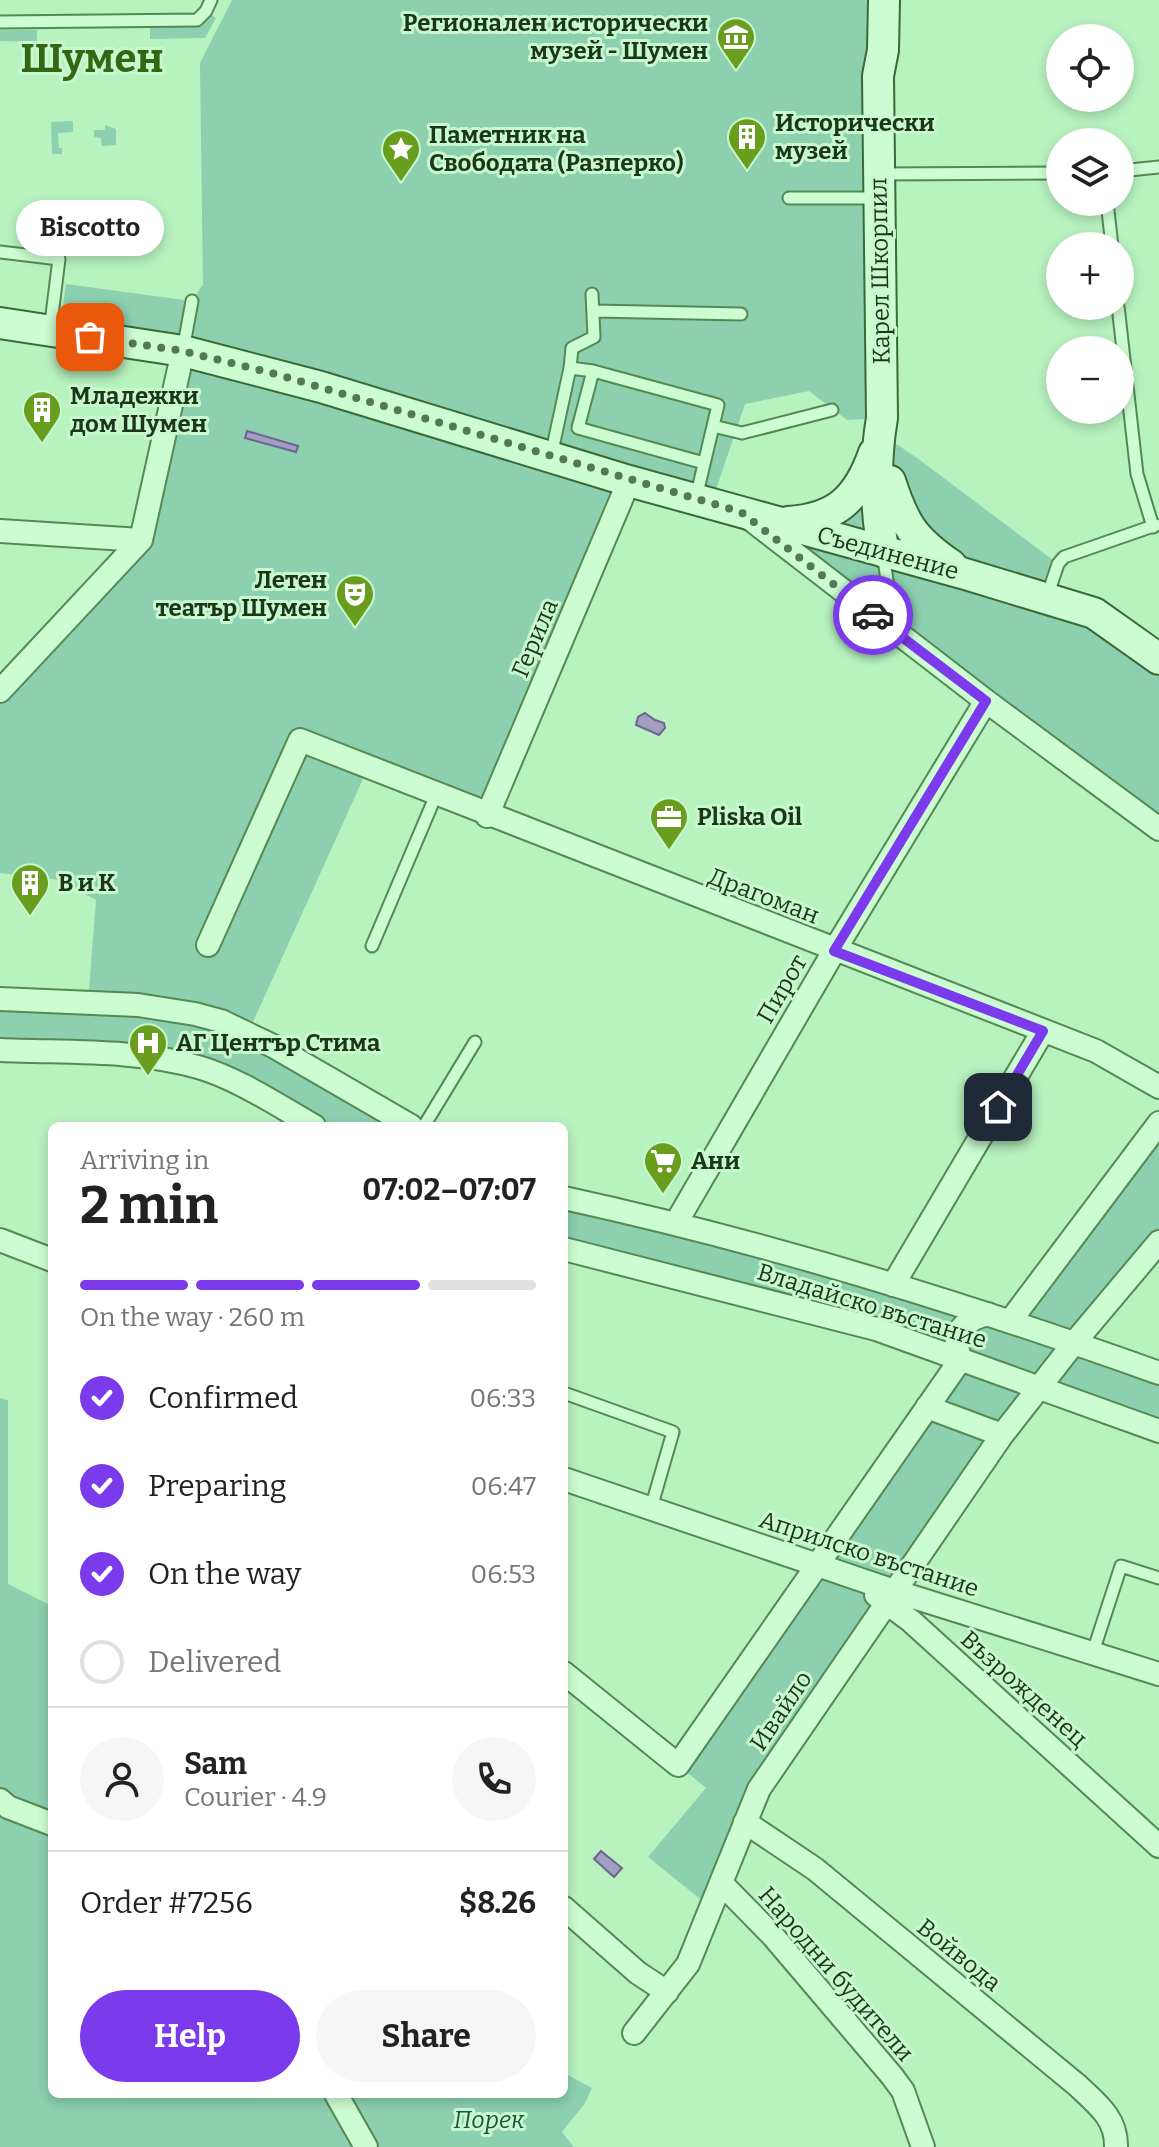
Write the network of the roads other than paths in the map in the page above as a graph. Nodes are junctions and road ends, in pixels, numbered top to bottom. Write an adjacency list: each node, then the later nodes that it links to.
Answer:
1 (211, 0): 4 (lane)
2 (873, 0): 5 (street, Карел Шкорпил)
3 (884, 0): 5 (street, Карел Шкорпил)
4 (0, 22)
5 (878, 76): 9 (street, Карел Шкорпил)
6 (1159, 167): 7 (lane)
7 (1134, 170)
8 (1046, 174): 9 (lane)
9 (878, 186): 10 (lane); 24 (street, Карел Шкорпил)
10 (789, 198)
11 (0, 252): 18 (lane)
12 (592, 294): 14 (lane)
13 (192, 301): 19 (lane)
14 (594, 311): 15 (lane); 20 (lane)
15 (741, 314)
16 (1120, 320): 32 (lane)
17 (0, 323): 18 (street, Съединение)
18 (50, 331): 19 (street, Съединение)
19 (183, 351): 25 (street, Съединение); 34 (street)
20 (570, 368): 21 (lane); 25 (lane)
21 (593, 371): 23 (lane); 26 (lane)
22 (832, 410): 23 (lane)
23 (713, 426): 26 (lane)
24 (880, 431): 28 (street, Карел Шкорпил); 31 (street); 35 (street, Карел Шкорпил)
25 (551, 457): 27 (street, Съединение)
26 (704, 463): 29 (lane)
27 (629, 481): 29 (street, Съединение); 43 (street, Герила)
28 (890, 481): 35 (street, Карел Шкорпил); 36 (street)
29 (695, 500): 30 (street, Съединение)
30 (741, 512): 31 (street, Съединение); 38 (street)
31 (778, 522): 35 (street, Съединение)
32 (1156, 525): 37 (lane)
33 (0, 531): 34 (street)
34 (141, 540): 40 (street)
35 (885, 559): 36 (street, Съединение); 38 (lane)
36 (962, 573): 37 (street, Съединение)
37 (1046, 598): 39 (street, Съединение)
38 (895, 632): 41 (street)
39 (1159, 659)
40 (0, 691)
41 (986, 701): 44 (street); 47 (street, Пирот)
42 (436, 795): 43 (street, Драгоман); 45 (street, Драгоман); 46 (lane)
43 (487, 816): 47 (street, Драгоман)
44 (1159, 829)
45 (208, 945)
46 (372, 946)
47 (834, 951): 49 (street, Драгоман); 58 (street, Пирот)
48 (0, 999): 54 (street)
49 (1043, 1031): 52 (street, Драгоман); 63 (street)
50 (475, 1042): 55 (lane)
51 (0, 1050): 53 (street)
52 (1159, 1087)
53 (307, 1122)
54 (404, 1122)
55 (426, 1122)
56 (1159, 1123): 65 (street)
57 (568, 1199): 58 (street, Владайско въстание)
58 (676, 1223): 63 (street, Владайско въстание)
59 (0, 1241): 62 (street)
60 (1159, 1242): 66 (street, Ивайло)
61 (568, 1250): 67 (street, Владайско въстание)
62 (48, 1259)
63 (893, 1285): 64 (street, Владайско въстание)
64 (988, 1314): 65 (street, Владайско въстание); 67 (street)
65 (1011, 1320): 66 (street, Владайско въстание)
66 (1074, 1343): 68 (street, Владайско въстание); 69 (street, Ивайло)
67 (961, 1359): 69 (street, Владайско въстание); 71 (street)
68 (1159, 1373)
69 (1037, 1387): 72 (street, Владайско въстание); 73 (street, Ивайло)
70 (568, 1394): 75 (lane)
71 (927, 1407): 73 (street); 76 (street)
72 (1159, 1431)
73 (1002, 1435): 78 (street, Ивайло)
74 (568, 1480): 75 (street, Априлско въстание)
75 (651, 1508): 76 (street, Априлско въстание)
76 (817, 1564): 78 (street, Априлско въстание); 81 (street)
77 (1159, 1578): 79 (lane)
78 (890, 1597): 79 (street, Априлско въстание); 84 (street, Ивайло); 85 (street, Възрожденец)
79 (1093, 1652): 80 (street, Априлско въстание)
80 (1159, 1674)
81 (568, 1676)
82 (0, 1800): 83 (street)
83 (48, 1822)
84 (745, 1822): 86 (street, Ивайло); 93 (street, Войвода)
85 (1159, 1846)
86 (721, 1883): 88 (street, Ивайло); 92 (street, Народни будители)
87 (568, 1912): 88 (street)
88 (667, 1992): 89 (street, Ивайло)
89 (634, 2033)
90 (338, 2098): 91 (street)
91 (366, 2147)
92 (923, 2147)
93 (1116, 2147)

